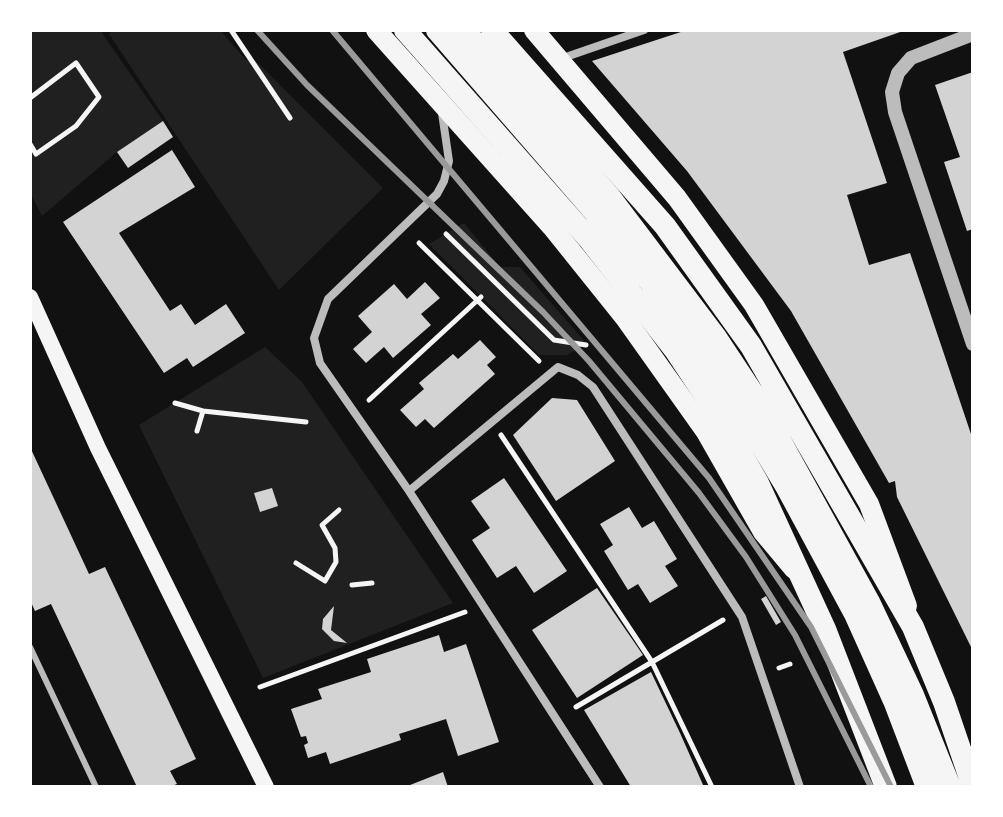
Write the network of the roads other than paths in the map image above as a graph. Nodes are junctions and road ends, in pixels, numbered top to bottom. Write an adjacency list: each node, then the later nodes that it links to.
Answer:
1 (376, 30): 10 (main road)
2 (405, 30): 14 (highway)
3 (437, 30): 22 (highway)
4 (464, 30): 23 (highway)
5 (492, 30): 15 (highway)
6 (534, 30): 9 (main road)
7 (644, 30): 9 (street)
8 (973, 34): 12 (street)
9 (559, 59): 15 (main road)
10 (441, 104): 13 (street); 14 (main road)
11 (30, 297): 18 (main road)
12 (973, 344)
13 (409, 491): 19 (street); 20 (street)
14 (795, 569): 21 (highway)
15 (913, 627): 24 (highway)
16 (30, 647): 17 (lane)
17 (96, 787)
18 (266, 787)
19 (600, 787)
20 (800, 787)
21 (886, 787)
22 (927, 787)
23 (950, 787)
24 (973, 787)

